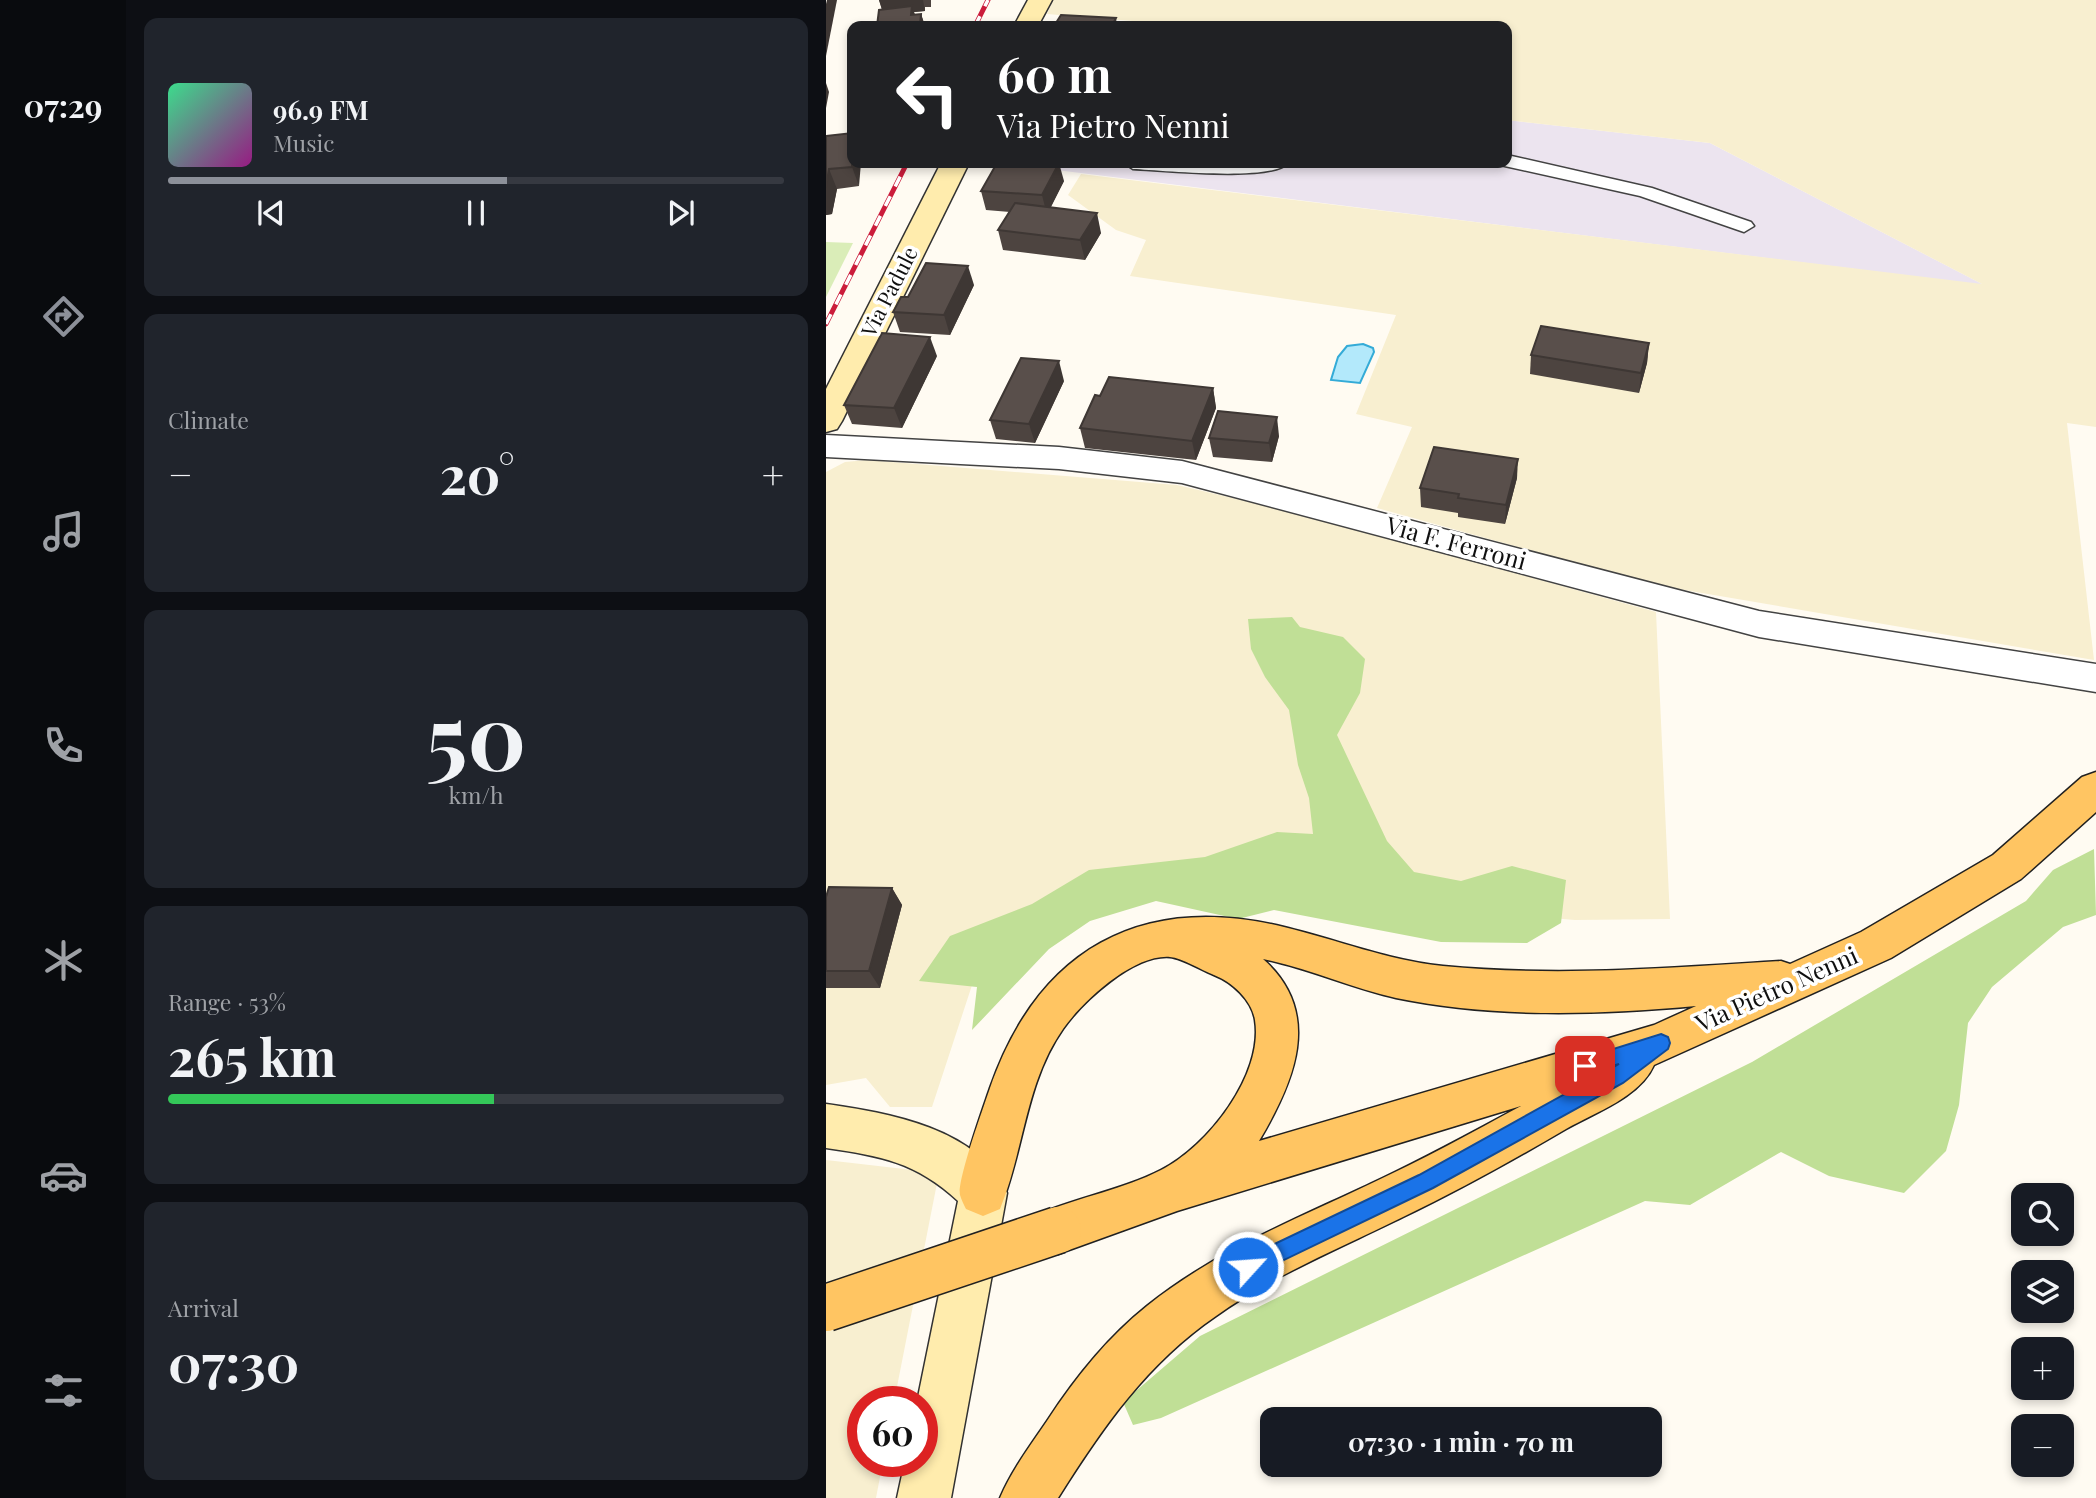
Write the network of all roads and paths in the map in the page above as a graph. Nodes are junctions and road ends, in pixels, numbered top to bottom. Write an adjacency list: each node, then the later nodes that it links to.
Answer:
1 (1040, 0): 2 (street)
2 (1029, 21)
3 (1512, 162): 7 (lane)
4 (952, 168): 8 (street, Via Padule)
5 (1221, 168): 6 (lane)
6 (1246, 168)
7 (1744, 226)
8 (826, 421)
9 (826, 446): 10 (street, Via F. Ferroni)
10 (2091, 681)
11 (2096, 788): 13 (main road, Via Pietro Nenni)
12 (1168, 939): 13 (main road); 16 (main road); 17 (main road)
13 (1806, 978): 14 (main road, Via Pietro Nenni)
14 (1661, 1043): 16 (main road, Via Pietro Nenni); 20 (main road)
15 (826, 1126): 17 (street)
16 (1177, 1188): 18 (main road, Via Pietro Nenni, bridge)
17 (983, 1193): 19 (street)
18 (826, 1308)
19 (924, 1498)
20 (1027, 1498)

